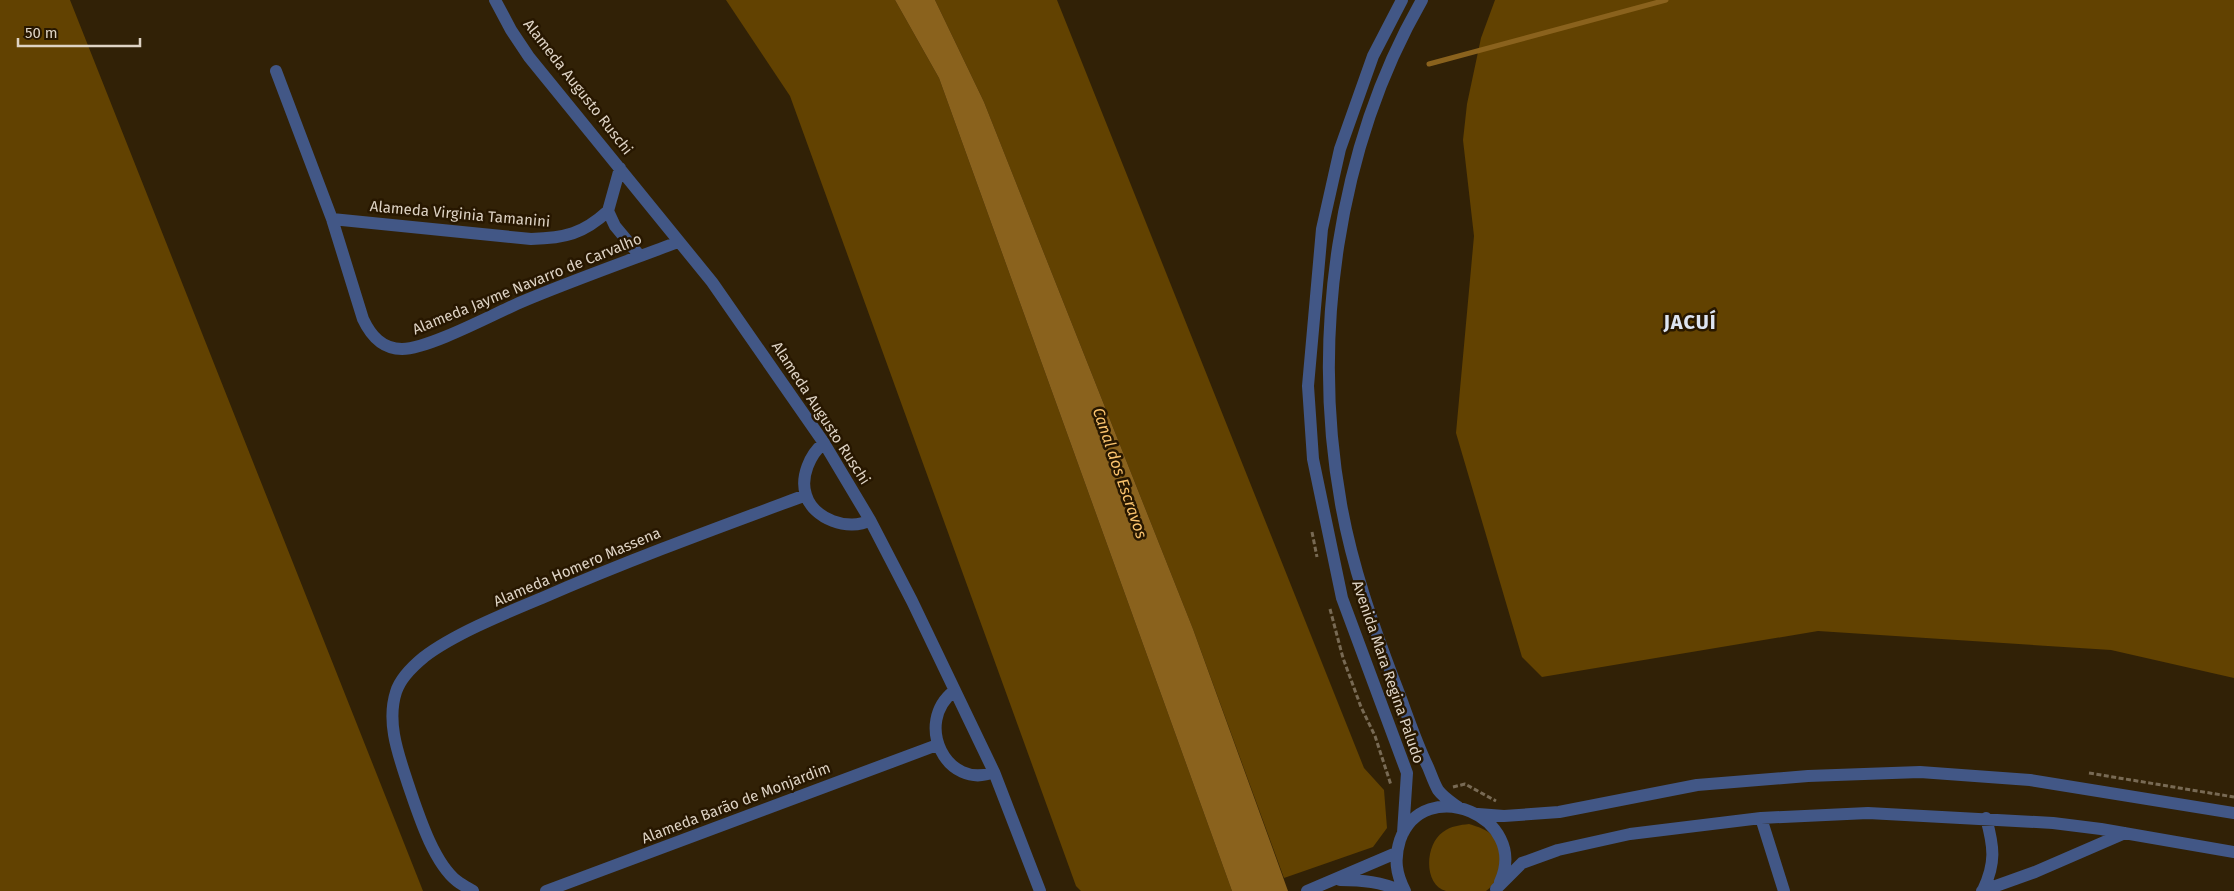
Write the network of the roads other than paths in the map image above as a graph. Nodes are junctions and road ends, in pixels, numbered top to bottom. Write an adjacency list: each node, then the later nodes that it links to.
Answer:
1 (495, 0): 5 (street, Alameda Augusto Ruschi)
2 (1402, 0): 21 (street, Avenida Mara Regina Paludo)
3 (1422, 0): 16 (street, Avenida Mara Regina Paludo)
4 (276, 71): 7 (street, Alameda Jayme Navarro de Carvalho)
5 (620, 168): 6 (street); 8 (street, Alameda Augusto Ruschi)
6 (608, 210): 7 (street, Alameda Virginia Tamanini); 9 (street)
7 (332, 219): 9 (street, Alameda Jayme Navarro de Carvalho)
8 (678, 242): 9 (street, Alameda Jayme Navarro de Carvalho); 10 (street, Alameda Augusto Ruschi)
9 (640, 256)
10 (824, 443): 11 (street); 12 (street, Alameda Augusto Ruschi)
11 (806, 495): 12 (street); 27 (street, Alameda Homero Massena)
12 (870, 520): 13 (street, Alameda Augusto Ruschi)
13 (954, 691): 14 (street); 15 (street, Alameda Augusto Ruschi)
14 (937, 745): 15 (street); 28 (street, Alameda Barão de Monjardim)
15 (994, 772): 29 (street, Alameda Augusto Ruschi)
16 (1458, 806): 18 (street); 21 (street)
17 (2234, 813): 18 (street)
18 (1478, 814): 26 (street)
19 (1761, 818): 20 (street); 26 (street); 32 (street)
20 (1986, 818): 22 (street); 33 (street)
21 (1403, 833): 24 (street)
22 (2124, 833): 23 (street); 33 (street)
23 (2234, 852)
24 (1396, 853): 25 (street); 31 (street)
25 (1335, 880): 30 (street); 31 (street)
26 (1496, 890)
27 (473, 891)
28 (546, 891)
29 (1040, 891)
30 (1307, 891)
31 (1404, 891)
32 (1784, 891)
33 (1982, 891)

